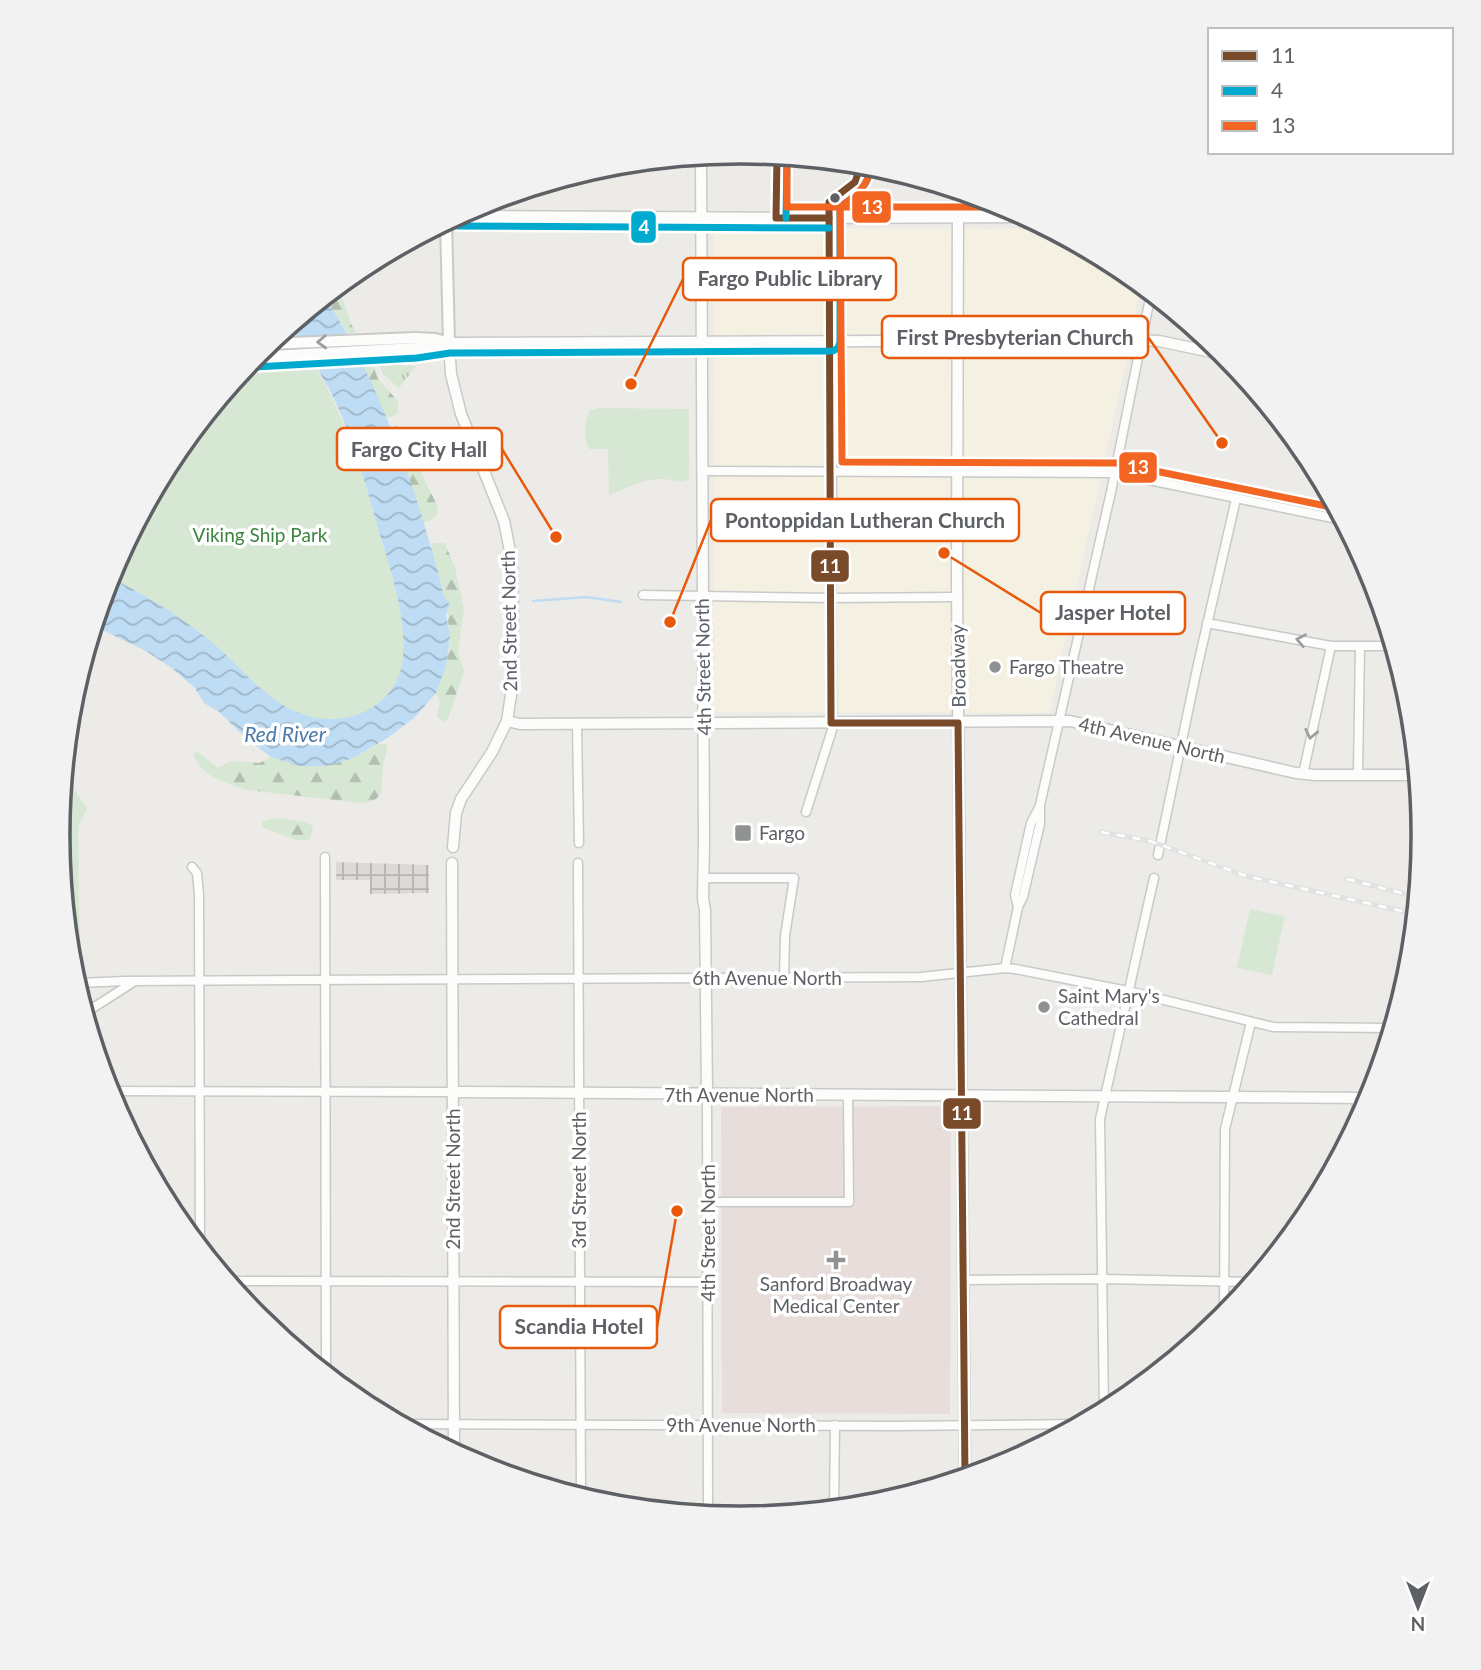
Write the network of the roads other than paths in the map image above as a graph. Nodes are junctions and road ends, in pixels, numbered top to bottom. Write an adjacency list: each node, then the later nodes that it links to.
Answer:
1 (701, 166): 4 (street, 4th Street North)
2 (958, 201): 5 (street, Broadway)
3 (484, 216): 4 (street)
4 (701, 217): 7 (street); 12 (street, 4th Street North)
5 (957, 217): 6 (street); 7 (street); 10 (street, Broadway)
6 (999, 217)
7 (829, 218): 13 (street)
8 (446, 233): 15 (main road, 2nd Street North)
9 (1149, 303): 11 (street)
10 (956, 340): 11 (street); 13 (street); 21 (street, Broadway)
11 (1142, 340): 17 (street); 22 (street)
12 (702, 341): 13 (street); 15 (street); 19 (street, 4th Street North)
13 (830, 341): 20 (street)
14 (415, 343): 15 (main road); 16 (main road, one-way to 16); 18 (main road)
15 (449, 343): 35 (street, 2nd Street North)
16 (284, 344)
17 (1204, 350)
18 (272, 355)
19 (702, 471): 20 (street); 28 (street, 4th Street North)
20 (832, 472): 21 (street); 23 (street)
21 (956, 472): 22 (street); 29 (street, Broadway)
22 (1115, 473): 24 (street); 36 (street)
23 (832, 497)
24 (1236, 499): 25 (street); 31 (street)
25 (1331, 518)
26 (831, 522): 30 (street)
27 (643, 595): 28 (street)
28 (702, 596): 30 (street); 40 (street, 4th Street North)
29 (957, 597): 30 (street); 38 (street, Broadway)
30 (831, 598): 37 (street)
31 (1208, 623): 32 (street, one-way to 31); 41 (street)
32 (1331, 646): 33 (street); 42 (street, one-way to 42)
33 (1360, 646): 34 (street); 43 (street)
34 (1383, 646)
35 (507, 721): 39 (street, 4th Avenue North); 48 (street, 2nd Street North)
36 (1059, 721): 38 (street, 4th Avenue North); 41 (street, 4th Avenue North); 57 (street)
37 (831, 723): 38 (street, 4th Avenue North); 40 (street, 4th Avenue North); 45 (street)
38 (958, 723): 58 (street, Broadway)
39 (577, 724): 40 (street, 4th Avenue North); 47 (street)
40 (703, 724): 46 (street, 4th Street North)
41 (1182, 746): 42 (street, 4th Avenue North); 49 (street)
42 (1303, 774): 43 (street, 4th Avenue North)
43 (1358, 774): 44 (street, 4th Avenue North)
44 (1408, 775)
45 (806, 812)
46 (704, 842): 54 (street, 4th Street North); 56 (street, 4th Street North)
47 (579, 843)
48 (453, 848)
49 (1158, 855)
50 (325, 857): 62 (street)
51 (452, 863): 63 (street, 2nd Street North)
52 (578, 863): 61 (street, 3rd Street North)
53 (192, 867): 65 (street)
54 (709, 878): 56 (street, 4th Street North); 60 (street)
55 (1154, 878): 67 (street)
56 (705, 910): 59 (street, 4th Street North)
57 (1005, 968): 58 (street, 6th Avenue North); 67 (street, 6th Avenue North)
58 (961, 974): 60 (street, 6th Avenue North); 78 (street, Broadway)
59 (706, 977): 60 (street, 6th Avenue North); 61 (street, 6th Avenue North); 76 (street, 4th Street North)
60 (784, 977)
61 (580, 978): 63 (street, 6th Avenue North); 75 (street, 3rd Street North)
62 (325, 980): 63 (street, 6th Avenue North); 65 (street, 6th Avenue North); 74 (street)
63 (454, 980): 73 (street, 2nd Street North)
64 (135, 981): 65 (street, 6th Avenue North); 66 (street, 6th Avenue North); 68 (street)
65 (199, 981): 72 (street)
66 (87, 983)
67 (1128, 991): 69 (street, 6th Avenue North); 79 (street)
68 (93, 1008)
69 (1251, 1022): 70 (street, 6th Avenue North); 80 (street)
70 (1382, 1028)
71 (121, 1091): 72 (street, 7th Avenue North)
72 (200, 1092): 74 (street, 7th Avenue North); 83 (street)
73 (453, 1092): 74 (street, 7th Avenue North); 75 (street, 7th Avenue North); 88 (street, 2nd Street North)
74 (326, 1093): 87 (street)
75 (579, 1093): 76 (street, 7th Avenue North); 89 (street, 3rd Street North)
76 (707, 1094): 77 (street, 7th Avenue North); 82 (street, 4th Street North)
77 (848, 1095): 78 (street, 7th Avenue North); 82 (street)
78 (961, 1095): 79 (street, 7th Avenue North); 85 (street, Broadway)
79 (1103, 1097): 80 (street, 7th Avenue North); 84 (street)
80 (1232, 1097): 81 (street, 7th Avenue North); 91 (street)
81 (1357, 1098)
82 (707, 1202): 90 (street, 4th Street North)
83 (200, 1231)
84 (1102, 1279): 85 (street); 91 (street); 95 (street)
85 (963, 1280): 102 (street, Broadway)
86 (240, 1281): 87 (street)
87 (326, 1281): 88 (street); 94 (street)
88 (454, 1282): 89 (street); 97 (street, 2nd Street North)
89 (579, 1282): 90 (street); 98 (street, 3rd Street North)
90 (708, 1282): 100 (street, 4th Street North)
91 (1225, 1282): 92 (street); 93 (street)
92 (1240, 1282)
93 (1225, 1299)
94 (326, 1362)
95 (1104, 1399)
96 (421, 1424): 97 (street, 9th Avenue North)
97 (454, 1424): 98 (street, 9th Avenue North); 103 (street, 2nd Street North)
98 (581, 1424): 100 (street, 9th Avenue North); 105 (street, 3rd Street North)
99 (1060, 1424): 102 (street, 9th Avenue North)
100 (708, 1425): 101 (street, 9th Avenue North); 107 (street, 4th Street North)
101 (835, 1425): 102 (street, 9th Avenue North); 106 (street)
102 (964, 1426): 104 (street, Broadway)
103 (454, 1440)
104 (965, 1467)
105 (581, 1486)
106 (834, 1499)
107 (708, 1505)

